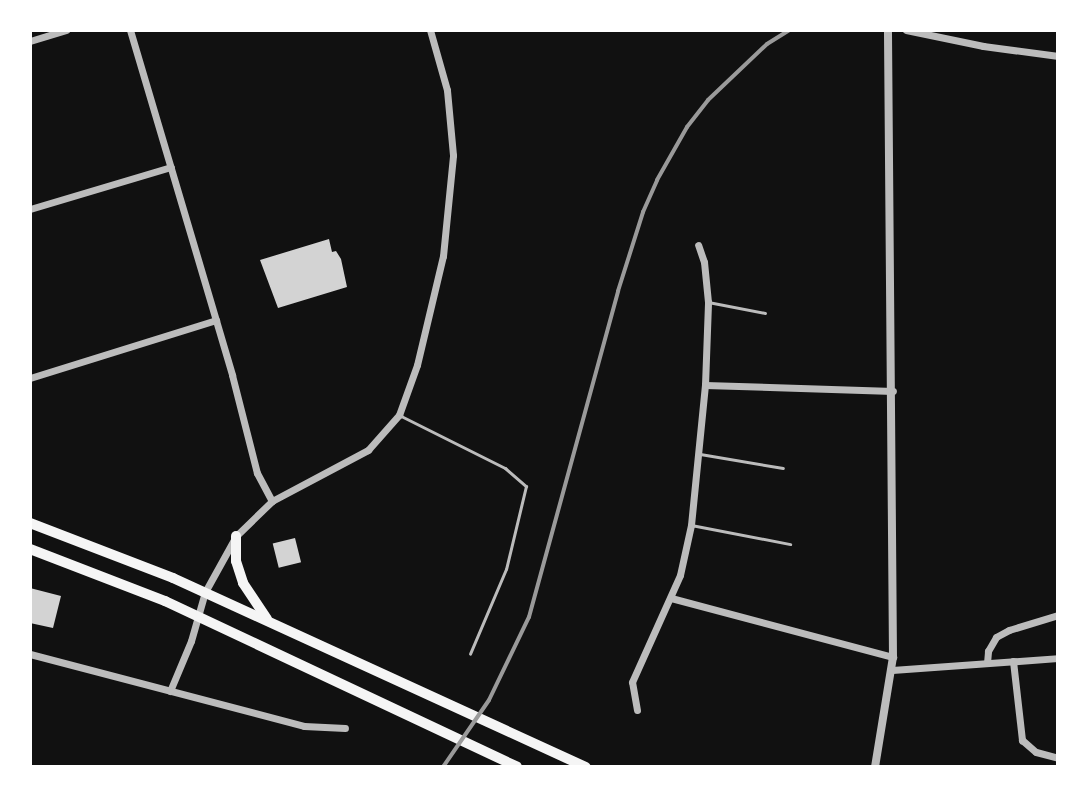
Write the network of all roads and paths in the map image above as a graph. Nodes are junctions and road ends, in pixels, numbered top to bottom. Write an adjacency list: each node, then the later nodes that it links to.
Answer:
1 (66, 30): 6 (street)
2 (130, 30): 8 (street)
3 (430, 30): 17 (street)
4 (888, 30): 16 (street)
5 (906, 30): 7 (street)
6 (30, 41)
7 (1058, 56)
8 (171, 167): 9 (street); 13 (street)
9 (30, 209)
10 (698, 245): 11 (street)
11 (708, 302): 12 (lane); 15 (street)
12 (765, 313)
13 (216, 320): 14 (street); 20 (street)
14 (30, 378)
15 (705, 385): 16 (street); 18 (street)
16 (893, 391): 33 (street)
17 (399, 415): 20 (street); 32 (lane)
18 (699, 453): 19 (lane); 22 (street)
19 (783, 468)
20 (272, 501): 23 (street)
21 (30, 523): 26 (main road)
22 (691, 525): 24 (lane); 27 (street)
23 (236, 536): 26 (street); 30 (main road)
24 (790, 544)
25 (30, 549): 28 (main road)
26 (205, 592): 28 (street); 30 (main road)
27 (671, 598): 33 (street); 39 (street)
28 (197, 615): 38 (street); 42 (main road)
29 (1058, 615): 36 (street)
30 (267, 619): 43 (main road)
31 (30, 654): 38 (street)
32 (470, 654)
33 (893, 657): 37 (street)
34 (1058, 658): 35 (street)
35 (1013, 661): 36 (street); 41 (street)
36 (987, 663): 37 (street)
37 (892, 670): 44 (street)
38 (170, 691): 40 (street)
39 (637, 710)
40 (345, 728)
41 (1058, 758)
42 (517, 767)
43 (586, 767)
44 (875, 767)

